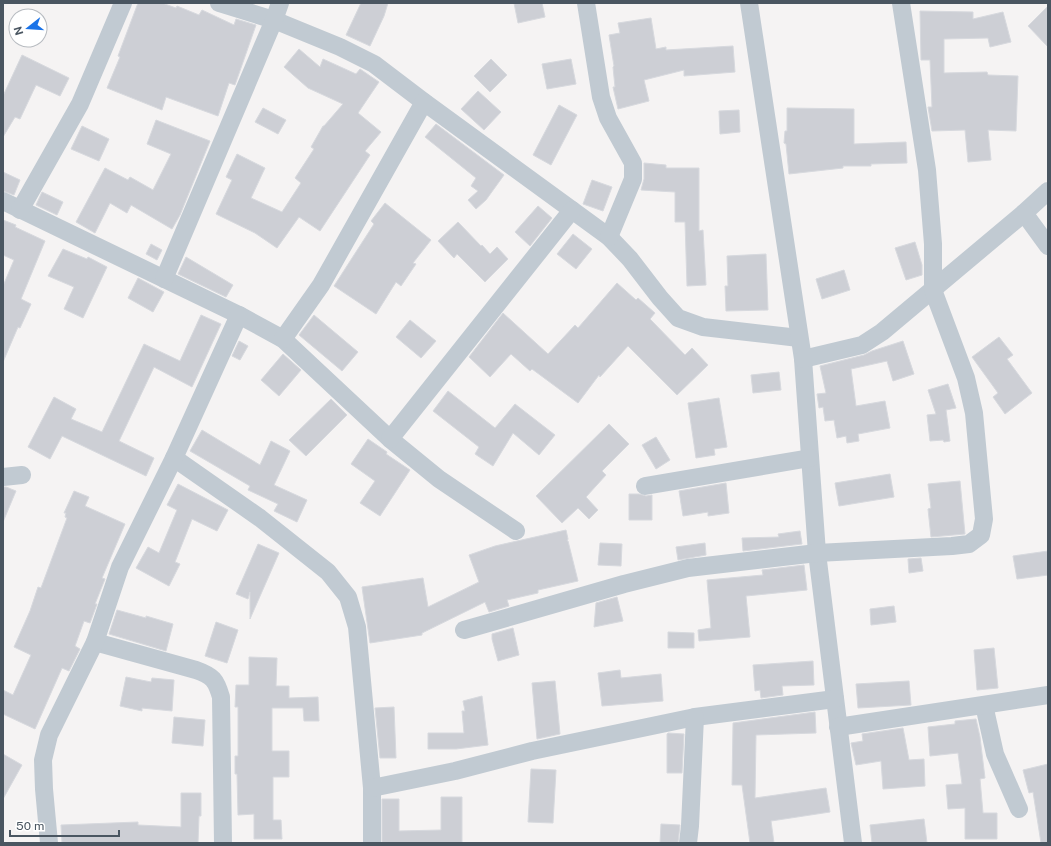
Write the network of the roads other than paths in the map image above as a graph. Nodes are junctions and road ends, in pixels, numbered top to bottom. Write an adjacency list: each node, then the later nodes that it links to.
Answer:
1 (123, 3): 10 (street)
2 (219, 3): 6 (street)
3 (586, 3): 13 (street)
4 (749, 3): 18 (street)
5 (901, 3): 16 (street)
6 (277, 11): 7 (street); 15 (street)
7 (424, 102): 11 (street); 19 (street)
8 (1048, 191): 12 (street)
9 (3, 201): 10 (street)
10 (20, 210): 15 (street)
11 (572, 210): 13 (street); 21 (street)
12 (1024, 213): 14 (street); 16 (street)
13 (609, 237): 18 (street)
14 (1048, 246)
15 (164, 279): 17 (street)
16 (933, 290): 20 (street); 28 (street)
17 (239, 315): 19 (street); 22 (street)
18 (799, 338): 20 (street)
19 (283, 339): 21 (street)
20 (803, 359): 23 (street)
21 (390, 439): 27 (street)
22 (174, 458): 30 (street); 36 (street)
23 (810, 458): 26 (street); 28 (street)
24 (22, 475): 25 (street)
25 (3, 477)
26 (645, 486)
27 (516, 530)
28 (817, 553): 29 (street); 32 (street)
29 (464, 630)
30 (95, 642): 38 (street); 39 (street)
31 (1048, 695): 33 (street)
32 (835, 698): 34 (street); 35 (street)
33 (984, 705): 35 (street); 37 (street)
34 (694, 717): 36 (street); 41 (street)
35 (838, 726): 42 (street)
36 (372, 788): 40 (street)
37 (1019, 809)
38 (49, 843)
39 (223, 843)
40 (372, 843)
41 (688, 843)
42 (853, 843)

